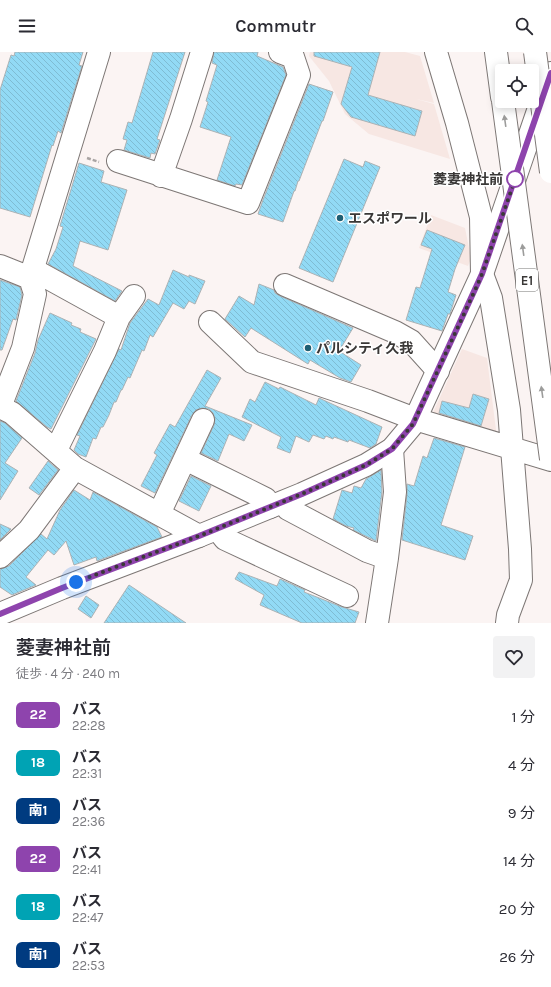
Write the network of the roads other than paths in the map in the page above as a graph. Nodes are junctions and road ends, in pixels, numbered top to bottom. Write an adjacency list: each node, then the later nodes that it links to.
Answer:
1 (99, 52): 14 (main road)
2 (202, 52): 12 (main road)
3 (280, 52): 12 (main road)
4 (436, 52): 15 (main road)
5 (496, 52): 7 (main road)
6 (535, 52): 11 (main road, bridge)
7 (498, 64)
8 (551, 73): 15 (main road)
9 (504, 108): 28 (main road, E1, one-way to 9, bridge)
10 (118, 161): 12 (main road)
11 (551, 172)
12 (161, 176)
13 (0, 266): 14 (main road)
14 (31, 274): 18 (main road); 21 (main road)
15 (482, 274): 20 (main road); 24 (main road)
16 (284, 285): 20 (main road)
17 (134, 296): 18 (main road)
18 (119, 317): 26 (main road)
19 (210, 322): 22 (main road)
20 (438, 371): 22 (main road)
21 (0, 407): 26 (main road)
22 (415, 419): 24 (main road); 25 (main road)
23 (203, 420): 27 (main road)
24 (512, 448): 28 (main road); 38 (main road)
25 (392, 449): 30 (main road); 34 (main road)
26 (56, 450): 29 (main road)
27 (185, 459): 30 (main road); 31 (main road)
28 (551, 459)
29 (75, 468): 31 (main road); 33 (main road)
30 (277, 504): 32 (main road); 34 (main road)
31 (159, 514): 32 (main road)
32 (208, 533): 35 (main road); 36 (main road)
33 (0, 558)
34 (387, 558): 37 (main road)
35 (347, 596)
36 (0, 614)
37 (377, 623)
38 (507, 623)

